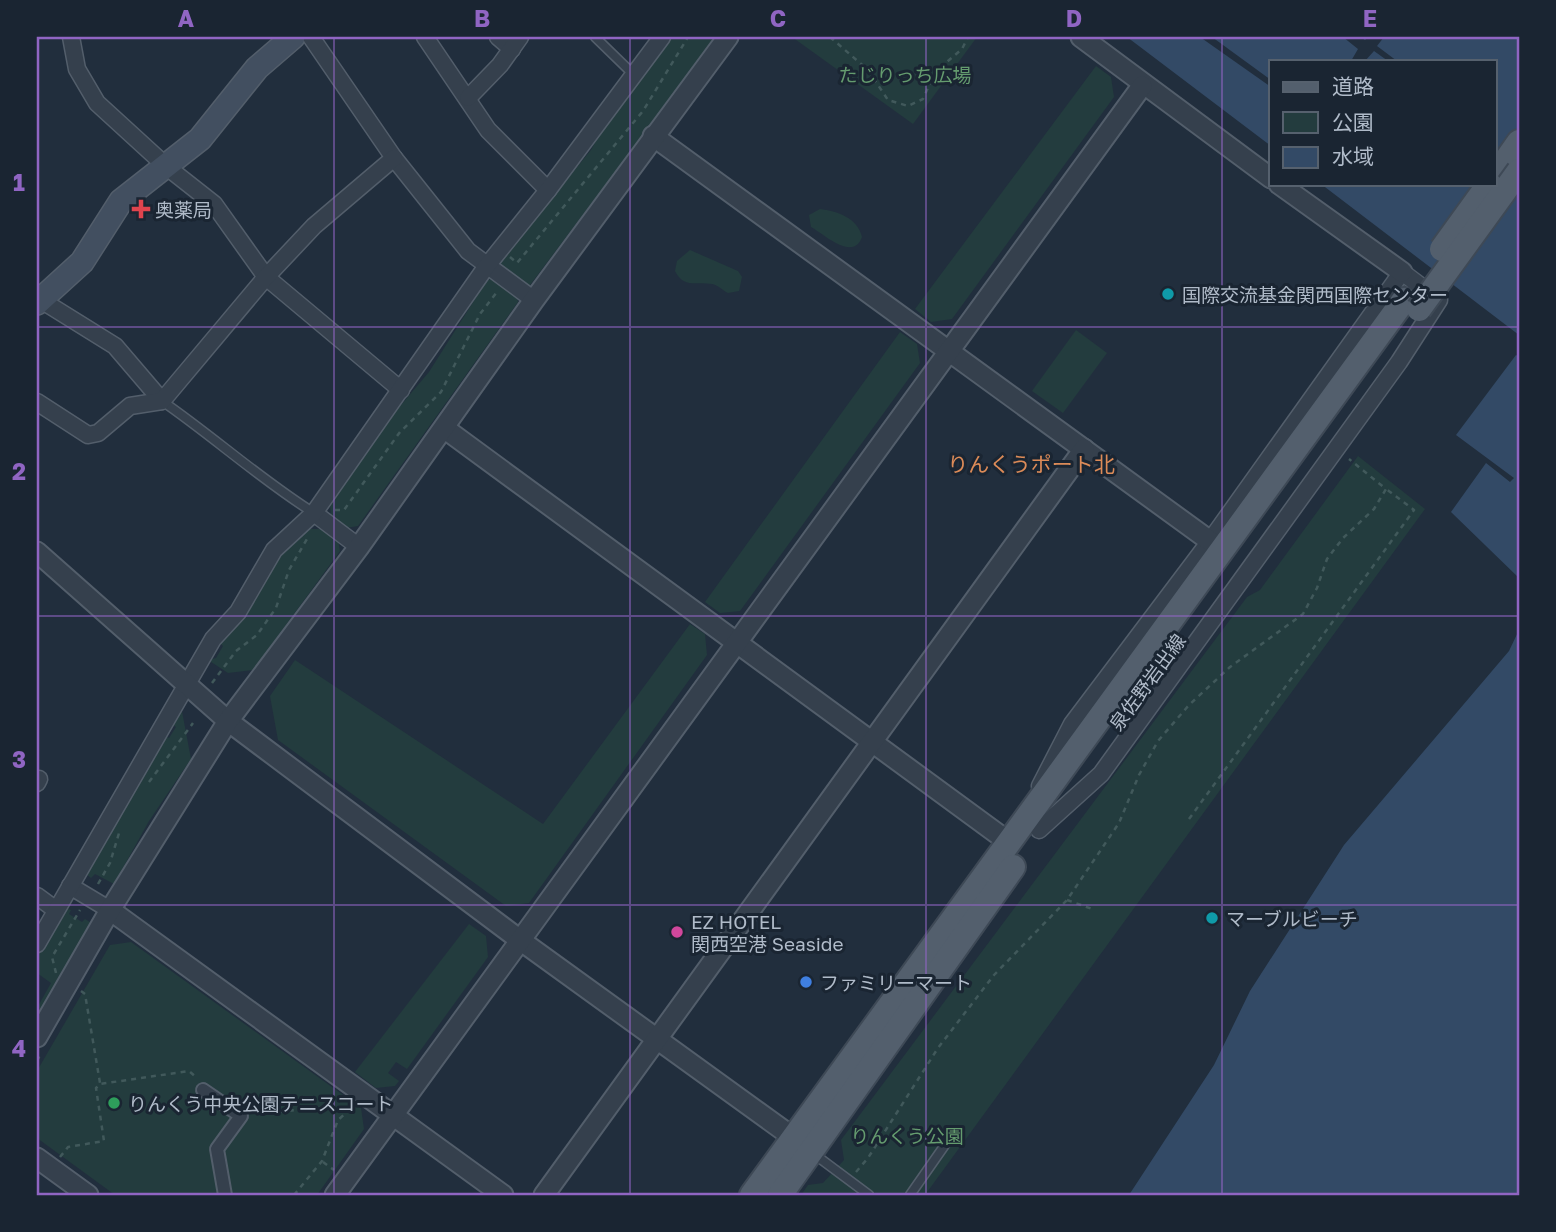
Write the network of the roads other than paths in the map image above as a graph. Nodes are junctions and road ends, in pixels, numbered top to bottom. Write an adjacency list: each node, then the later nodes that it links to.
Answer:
1 (71, 37): 17 (street)
2 (293, 37): 17 (main road)
3 (311, 37): 16 (street)
4 (425, 37): 13 (street)
5 (498, 37): 10 (street)
6 (595, 37): 11 (lane)
7 (662, 37): 11 (street)
8 (728, 37): 14 (street)
9 (1081, 37): 12 (street)
10 (516, 43): 13 (street)
11 (632, 73): 23 (street)
12 (1142, 86): 20 (street); 30 (street)
13 (468, 98): 23 (street)
14 (653, 136): 27 (street); 30 (street)
15 (1519, 142): 19 (main road)
16 (394, 158): 24 (street); 26 (street)
17 (167, 167): 26 (street); 28 (main road)
18 (1519, 171): 29 (main road, 泉佐野岩出線, bridge)
19 (1496, 175)
20 (1269, 177)
21 (1282, 186): 25 (street)
22 (1488, 186): 29 (main road, 泉佐野岩出線, bridge)
23 (548, 190): 24 (street)
24 (486, 267): 27 (street); 31 (street)
25 (1402, 272): 29 (street); 37 (street)
26 (266, 276): 31 (street); 32 (street)
27 (534, 300): 34 (street)
28 (39, 301): 32 (street)
29 (1421, 303): 44 (main road, 泉佐野岩出線)
30 (950, 351): 35 (street); 40 (street)
31 (401, 390): 36 (street)
32 (162, 401): 33 (street); 36 (lane)
33 (37, 402)
34 (444, 428): 38 (street); 40 (street)
35 (1084, 449): 37 (street); 43 (street)
36 (314, 513): 38 (street); 41 (street)
37 (1210, 541): 44 (street)
38 (359, 547): 42 (street)
39 (37, 552): 41 (street)
40 (738, 644): 43 (street); 50 (street)
41 (187, 685): 42 (street); 46 (street)
42 (228, 721): 48 (street); 50 (street)
43 (870, 741): 45 (street); 52 (street)
44 (1037, 821): 45 (main road, 泉佐野岩出線); 57 (main road, 泉佐野岩出線)
45 (1010, 843): 57 (main road, 泉佐野岩出線)
46 (70, 886): 48 (street); 49 (street)
47 (37, 896): 49 (street)
48 (110, 910): 53 (street); 55 (street)
49 (56, 911): 51 (street)
50 (520, 940): 52 (street); 55 (street)
51 (37, 944)
52 (658, 1038): 57 (street); 64 (street)
53 (40, 1043)
54 (203, 1090): 62 (street)
55 (392, 1116): 59 (street); 63 (street)
56 (947, 1142): 67 (lane)
57 (803, 1145): 60 (lane); 65 (main road, 泉佐野岩出線); 66 (main road, 泉佐野岩出線)
58 (37, 1158): 61 (street)
59 (334, 1188)
60 (864, 1194)
61 (88, 1195)
62 (225, 1195)
63 (503, 1195)
64 (544, 1195)
65 (752, 1195)
66 (780, 1195)
67 (910, 1195)

